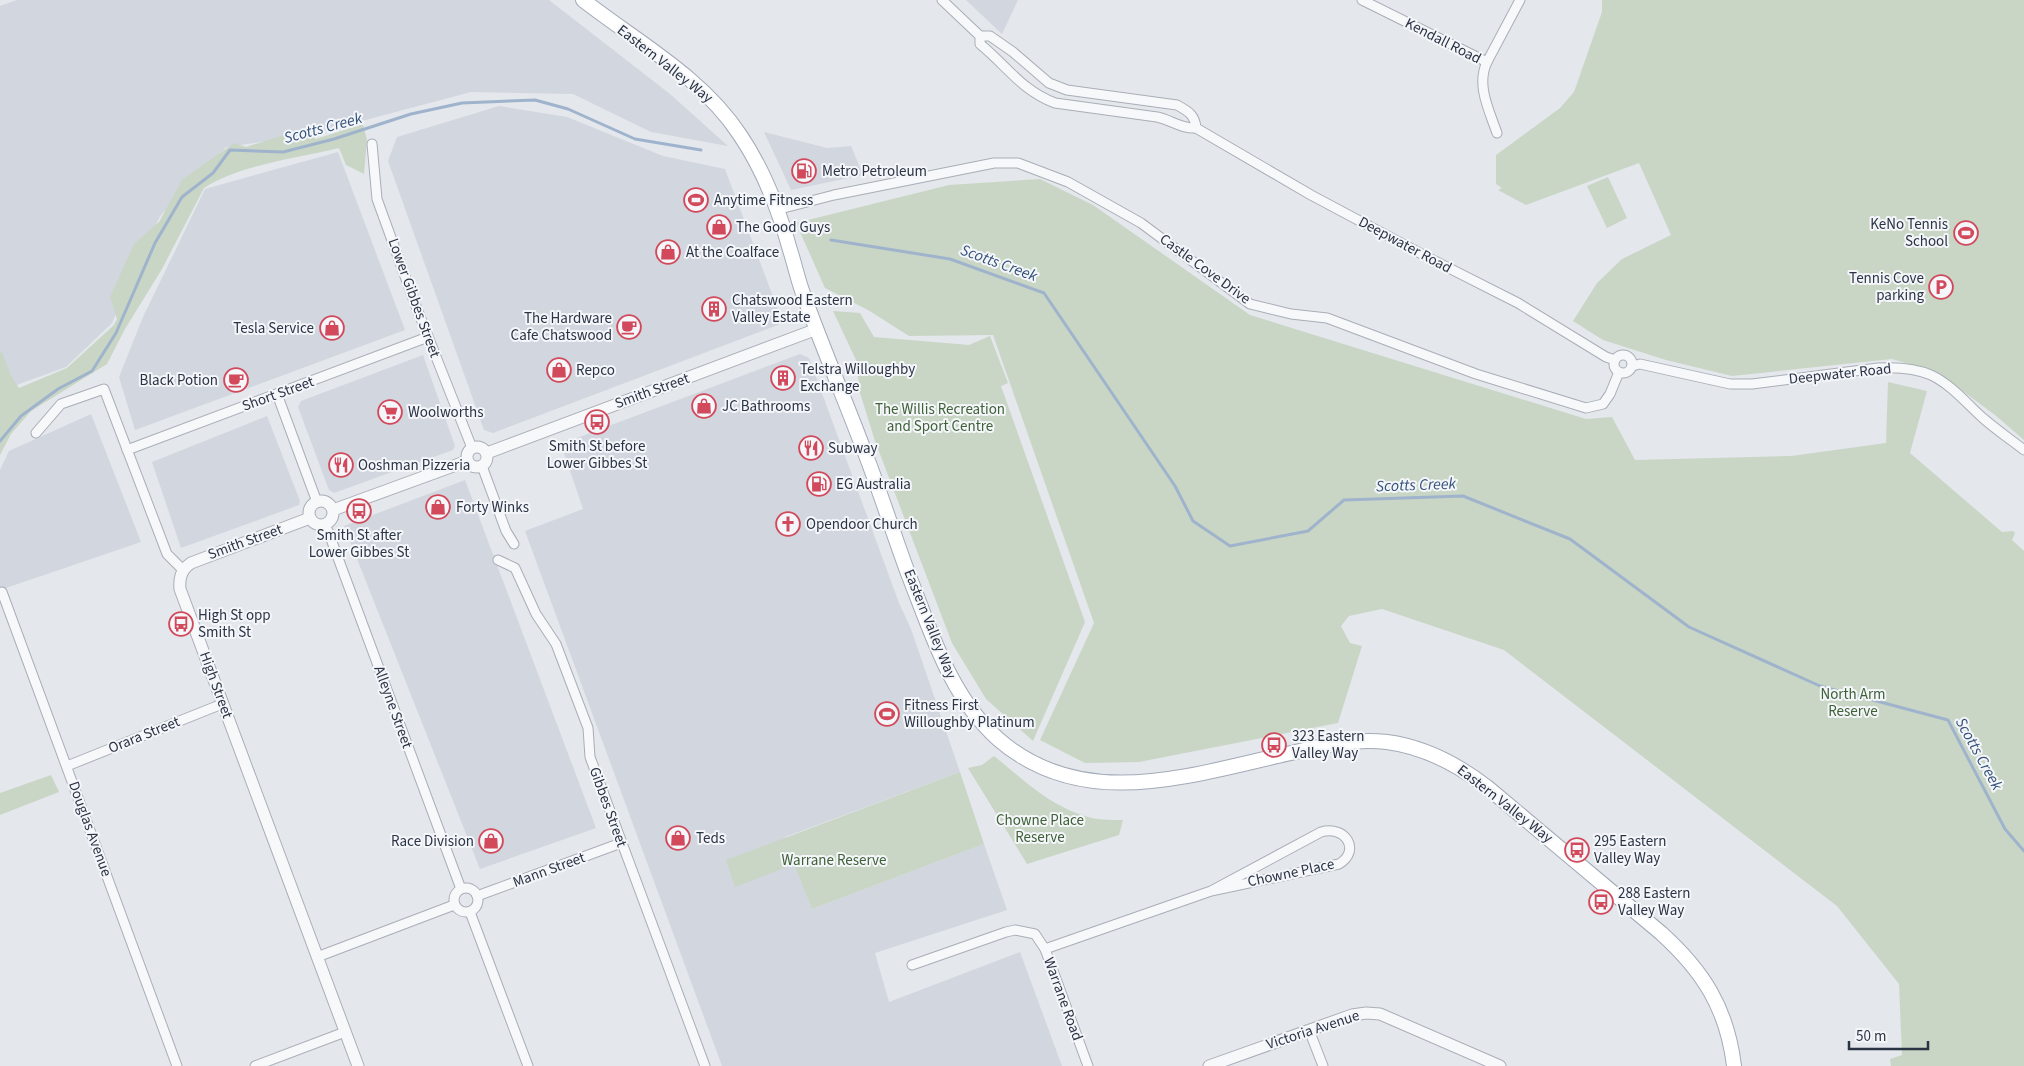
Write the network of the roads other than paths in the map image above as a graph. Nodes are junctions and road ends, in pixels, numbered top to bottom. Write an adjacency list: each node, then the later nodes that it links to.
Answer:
1 (583, 0): 10 (main road, Eastern Valley Way)
2 (942, 0): 5 (street, Deepwater Road)
3 (1362, 0): 6 (street, Kendall Road)
4 (1520, 0): 6 (street)
5 (980, 36): 7 (street, Deepwater Road); 7 (street, Deepwater Road)
6 (1486, 62): 8 (street, Kendall Road)
7 (1196, 128): 13 (street, Deepwater Road)
8 (1497, 133)
9 (372, 144): 12 (street, Lower Gibbes Street)
10 (776, 210): 11 (main road, Eastern Valley Way); 15 (street, Castle Cove Drive)
11 (817, 329): 21 (street, Smith Street); 54 (main road, Eastern Valley Way)
12 (428, 337): 16 (street, Short Street); 18 (street, Lower Gibbes Street)
13 (1615, 360): 14 (street); 15 (street)
14 (1632, 366): 15 (street); 20 (street, Deepwater Road)
15 (1619, 372)
16 (277, 394): 19 (street, Short Street); 24 (street)
17 (36, 433): 19 (street)
18 (472, 448): 21 (street); 22 (street)
19 (127, 450): 30 (street)
20 (2024, 450)
21 (487, 453): 23 (street)
22 (467, 461): 23 (street); 25 (street)
23 (482, 466): 28 (street)
24 (316, 502): 25 (street); 26 (street)
25 (333, 510): 27 (street)
26 (310, 518): 27 (street); 30 (street, Smith Street)
27 (324, 525): 35 (street, Alleyne Street)
28 (514, 544)
29 (498, 560): 34 (street, Gibbes Street)
30 (183, 570): 32 (street, High Street)
31 (2, 592): 33 (street, Douglas Avenue)
32 (222, 704): 33 (street, Orara Street); 41 (street, High Street)
33 (67, 766): 45 (street, Douglas Avenue)
34 (621, 843): 37 (street, Mann Street); 49 (street, Gibbes Street)
35 (461, 889): 37 (street); 38 (street)
36 (1211, 891): 36 (street, Chowne Place); 40 (street, Chowne Place)
37 (477, 896): 39 (street)
38 (454, 905): 39 (street); 41 (street)
39 (470, 912): 48 (street)
40 (1045, 949): 42 (street, Warrane Road); 50 (street, Warrane Road)
41 (317, 957): 44 (street, High Street)
42 (912, 965)
43 (1309, 1030): 51 (street, Victoria Avenue); 52 (street); 53 (street, Victoria Avenue)
44 (345, 1032): 46 (street); 47 (street, High Street)
45 (177, 1066)
46 (255, 1066)
47 (358, 1066)
48 (528, 1066)
49 (705, 1066)
50 (1088, 1066)
51 (1209, 1066)
52 (1322, 1066)
53 (1500, 1066)
54 (1734, 1066)

